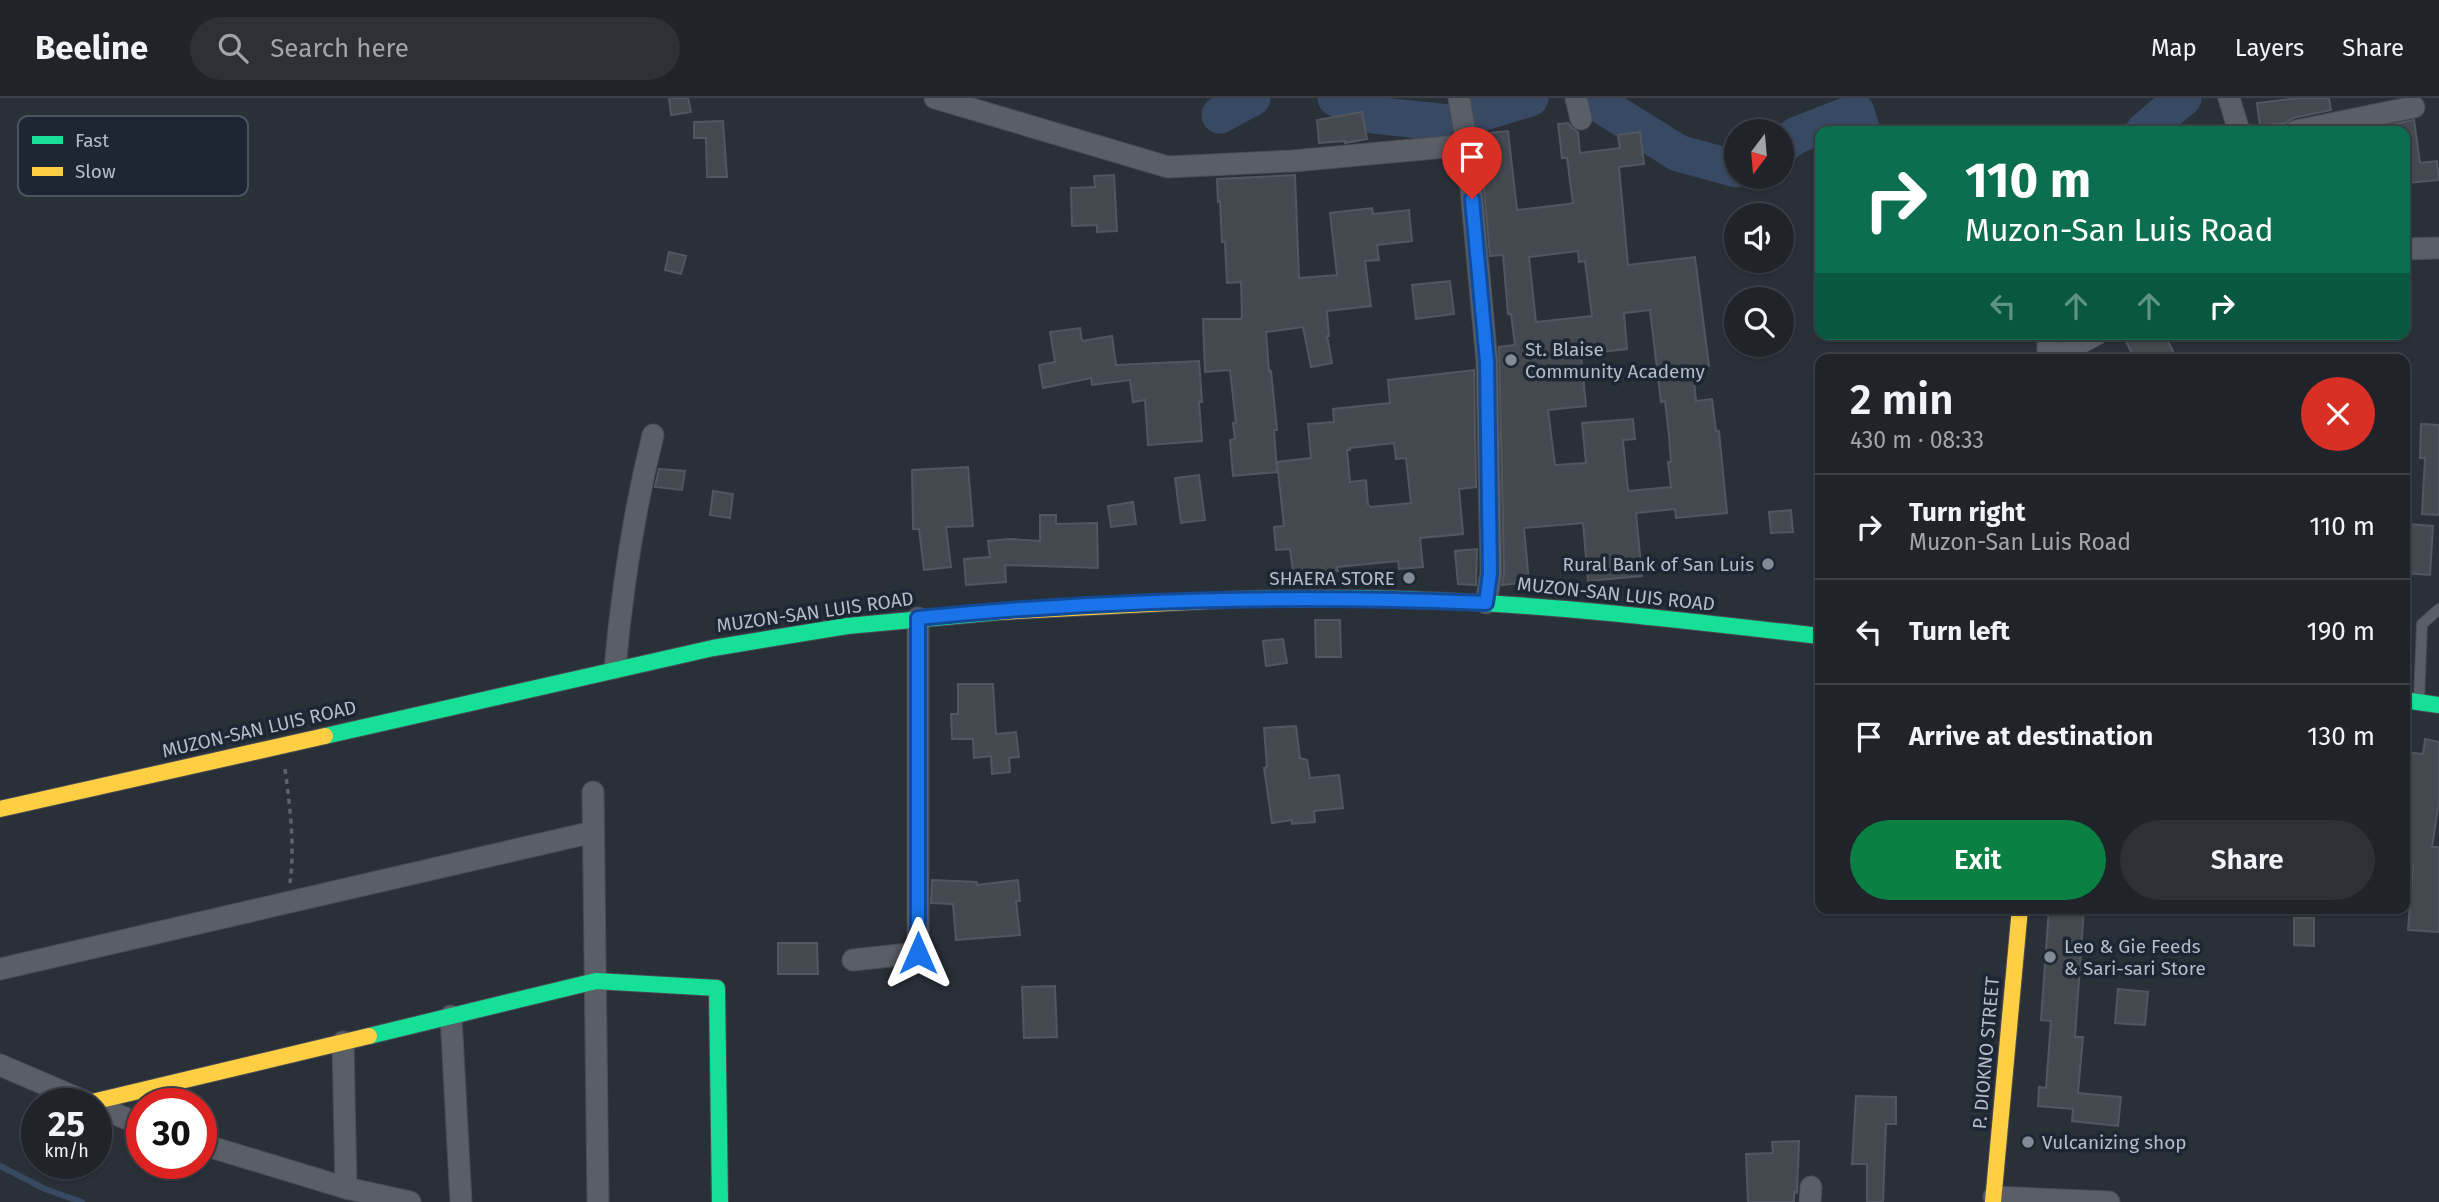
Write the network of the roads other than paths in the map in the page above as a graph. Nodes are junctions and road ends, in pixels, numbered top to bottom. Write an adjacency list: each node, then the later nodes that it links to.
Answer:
1 (935, 98): 7 (street)
2 (1459, 98): 7 (street)
3 (2229, 98): 5 (street)
4 (2414, 107): 6 (street)
5 (2237, 126)
6 (2321, 126)
7 (1466, 137): 13 (street)
8 (2439, 247): 9 (street)
9 (2410, 248)
10 (2086, 340): 11 (street)
11 (2059, 354)
12 (653, 435): 17 (street)
13 (1486, 603): 15 (main road, MUZON-SAN LUIS ROAD); 16 (main road, MUZON-SAN LUIS ROAD)
14 (2439, 609): 18 (lane)
15 (918, 618): 17 (main road, MUZON-SAN LUIS ROAD); 24 (street)
16 (1815, 635)
17 (615, 668): 21 (main road, MUZON-SAN LUIS ROAD)
18 (2412, 701): 19 (main road)
19 (2439, 705)
20 (593, 792): 22 (street)
21 (0, 809)
22 (593, 832): 25 (street); 26 (street)
23 (2019, 914): 34 (main road, P. DIOKNO STREET)
24 (853, 960)
25 (0, 969)
26 (596, 981): 27 (main road); 37 (street); 38 (main road)
27 (451, 1016): 28 (main road); 36 (street)
28 (344, 1042): 31 (main road); 33 (street)
29 (0, 1065): 30 (street)
30 (53, 1088)
31 (178, 1088)
32 (217, 1149): 33 (street)
33 (346, 1188): 35 (street)
34 (1993, 1199): 39 (street)
35 (410, 1202)
36 (461, 1202)
37 (598, 1202)
38 (720, 1202)
39 (2109, 1202)

